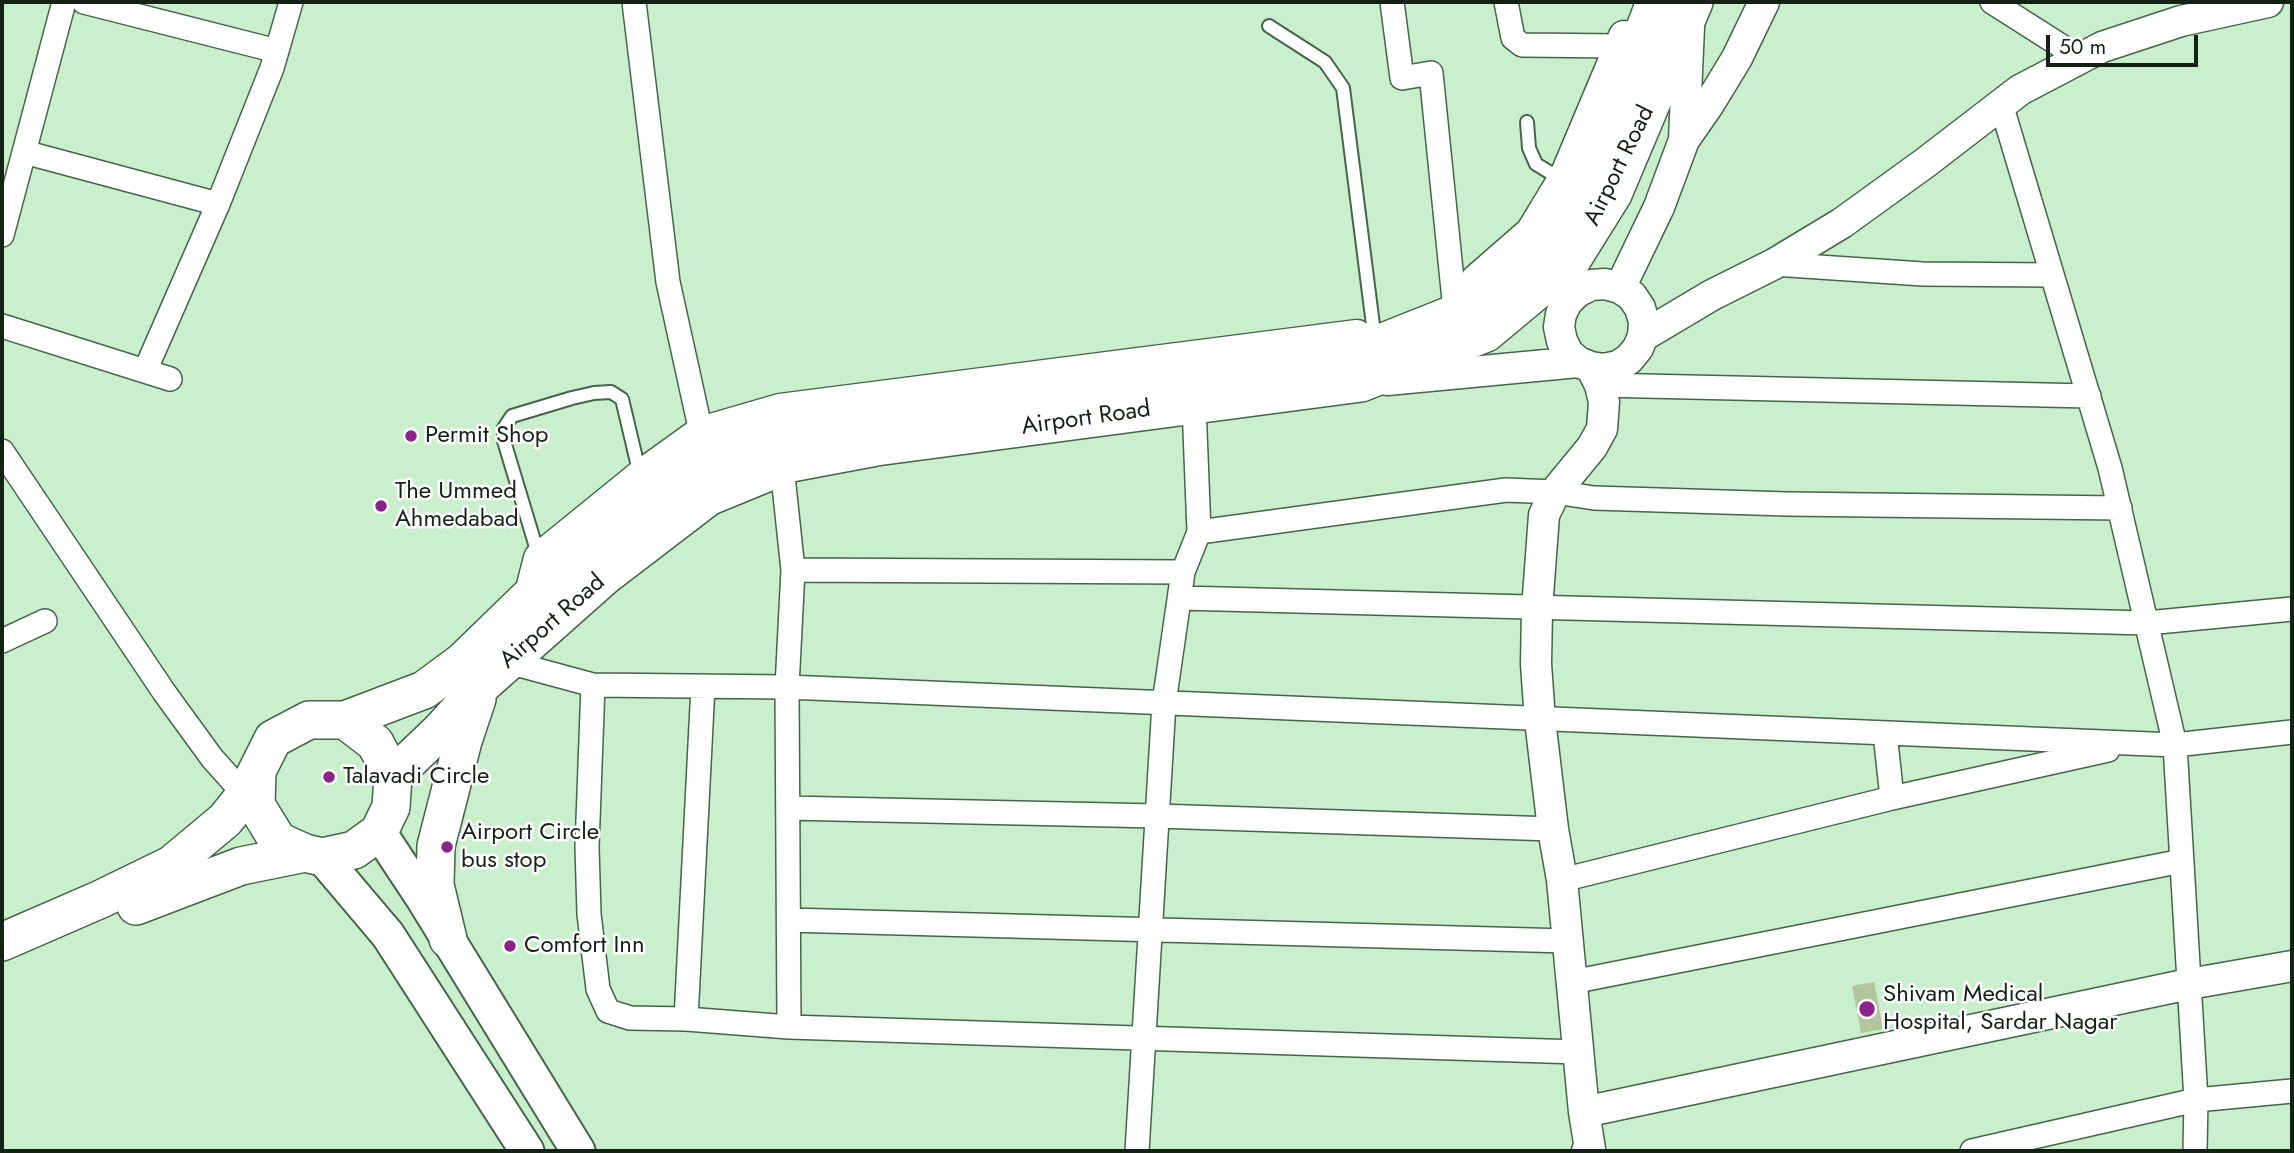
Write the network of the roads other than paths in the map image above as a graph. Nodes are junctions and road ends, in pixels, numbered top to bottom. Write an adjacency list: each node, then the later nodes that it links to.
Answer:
1 (64, 2): 20 (street)
2 (84, 2): 15 (street)
3 (291, 2): 15 (street)
4 (634, 2): 38 (street)
5 (1392, 2): 28 (street)
6 (1506, 2): 14 (street)
7 (1637, 2): 14 (street)
8 (1764, 2): 19 (street)
9 (1992, 2): 16 (street)
10 (2268, 2): 12 (street)
11 (1679, 5): 19 (street); 27 (main road, Airport Road); 48 (main road, Airport Road)
12 (2234, 5): 16 (street)
13 (1269, 26): 30 (lane)
14 (1620, 46): 21 (street)
15 (277, 51): 22 (street)
16 (2080, 58): 17 (street)
17 (2001, 104): 24 (street); 25 (street)
18 (1527, 122): 21 (lane)
19 (1684, 140): 26 (street)
20 (24, 152): 22 (street); 23 (street)
21 (1565, 176): 28 (street)
22 (218, 204): 32 (street)
23 (2, 235)
24 (1774, 264): 25 (street); 31 (street)
25 (2052, 275): 36 (street)
26 (1620, 288): 27 (street); 31 (street)
27 (1556, 294): 33 (street); 35 (main road, Airport Road)
28 (1454, 300): 30 (street)
29 (2, 326): 32 (street)
30 (1374, 333): 38 (street)
31 (1643, 336): 33 (street)
32 (145, 371): 34 (street)
33 (1590, 371): 35 (street); 36 (street); 42 (street)
34 (170, 379)
35 (1361, 383): 37 (main road, Airport Road)
36 (2089, 396): 43 (street)
37 (1194, 405): 40 (main road, Airport Road); 44 (street)
38 (701, 432): 41 (street)
39 (2, 451): 67 (street)
40 (782, 467): 46 (street); 55 (main road, Airport Road)
41 (640, 476): 45 (street); 45 (lane)
42 (1555, 492): 43 (street); 44 (street); 50 (street)
43 (2120, 508): 53 (street)
44 (1199, 533): 47 (street)
45 (539, 558): 48 (street)
46 (793, 570): 47 (street); 58 (street)
47 (1183, 572): 49 (street)
48 (529, 597): 60 (main road, Airport Road)
49 (1181, 598): 50 (street); 59 (street)
50 (1536, 608): 53 (street); 61 (street)
51 (2292, 609): 53 (street)
52 (45, 621): 54 (street)
53 (2147, 623): 65 (street)
54 (2, 641)
55 (495, 673): 56 (street); 66 (main road, Airport Road); 78 (main road)
56 (593, 685): 57 (street); 85 (street)
57 (703, 686): 58 (street); 85 (street)
58 (787, 687): 59 (street); 69 (street)
59 (1164, 703): 61 (street); 70 (street)
60 (345, 720): 66 (main road); 67 (main road)
61 (1540, 720): 63 (street); 71 (street)
62 (2292, 732): 65 (street)
63 (1885, 733): 64 (street); 68 (street)
64 (2138, 743): 65 (street); 68 (street)
65 (2175, 745): 74 (street)
66 (393, 776): 72 (main road)
67 (251, 783): 73 (main road); 80 (main road)
68 (1892, 798): 75 (street)
69 (788, 808): 70 (street); 76 (street)
70 (1157, 816): 71 (street); 77 (street)
71 (1553, 829): 75 (street)
72 (379, 832): 73 (main road); 78 (main road)
73 (314, 855): 81 (main road); 93 (main road)
74 (2182, 860): 83 (street); 84 (street)
75 (1562, 880): 79 (street)
76 (789, 920): 77 (street); 86 (street)
77 (1149, 929): 79 (street); 87 (street)
78 (448, 939): 94 (main road)
79 (1568, 941): 83 (street)
80 (2, 942)
81 (2, 962)
82 (2292, 966): 84 (street)
83 (1572, 982): 88 (street)
84 (2189, 984): 90 (street); 91 (street)
85 (686, 1019): 86 (street)
86 (789, 1027): 87 (street)
87 (1142, 1038): 88 (street); 95 (street)
88 (1578, 1052): 91 (street)
89 (2292, 1091): 90 (street)
90 (2196, 1100): 96 (street); 97 (street)
91 (1584, 1112): 92 (street)
92 (1589, 1150)
93 (527, 1151)
94 (578, 1151)
95 (1137, 1151)
96 (1972, 1151)
97 (2195, 1151)

